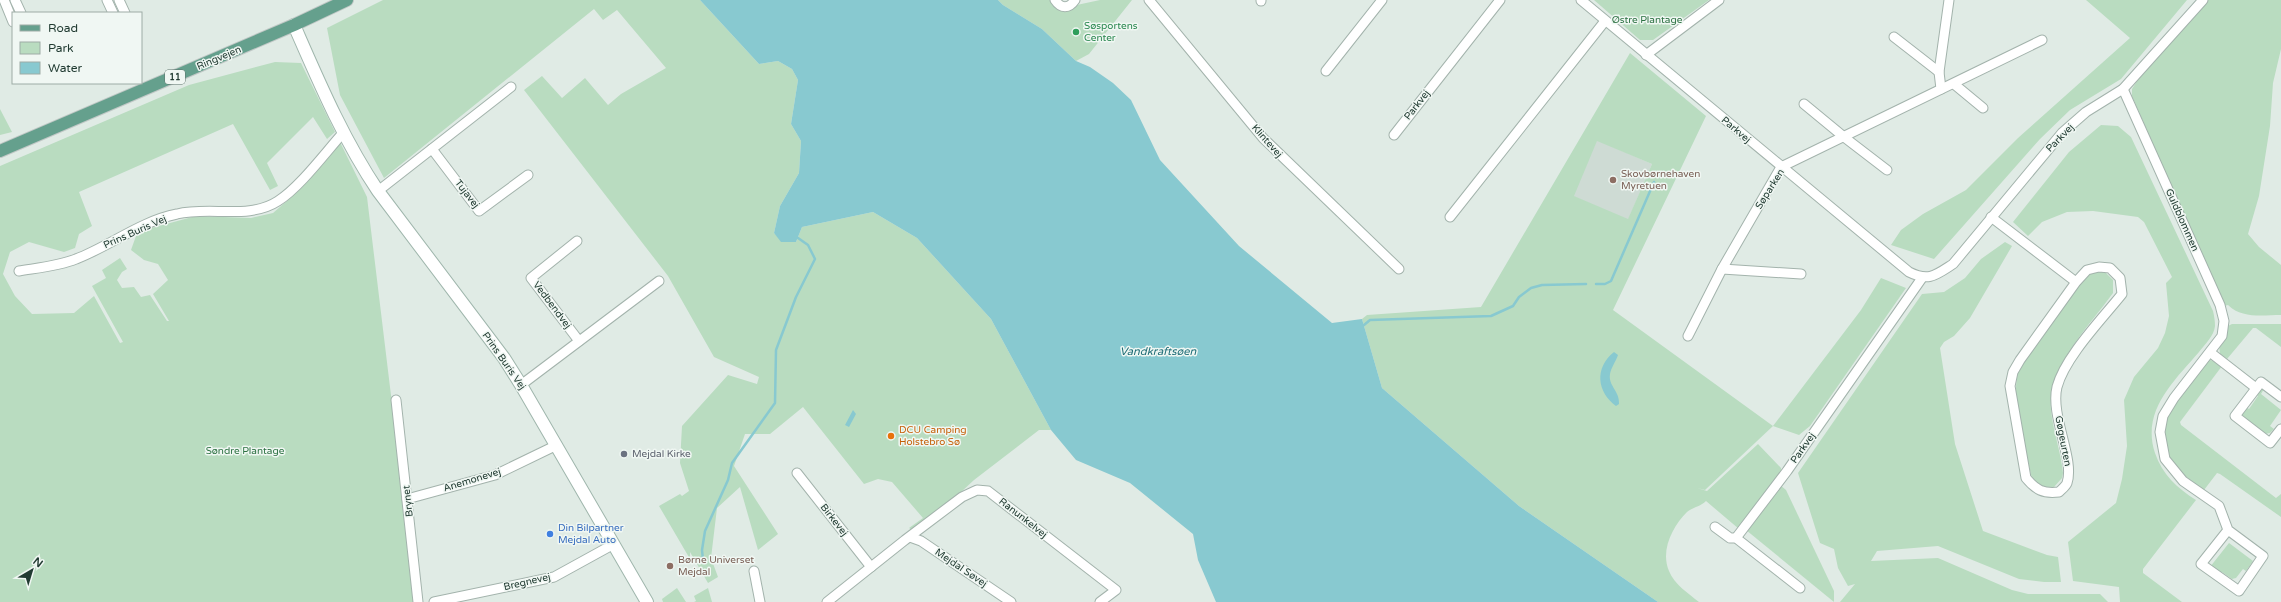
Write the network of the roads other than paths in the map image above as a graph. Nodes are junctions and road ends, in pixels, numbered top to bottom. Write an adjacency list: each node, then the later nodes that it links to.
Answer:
1 (4, 0): 18 (street)
2 (15, 0): 15 (street)
3 (107, 0): 16 (street)
4 (119, 0): 17 (street)
5 (346, 0): 20 (main road, Ringvejen / 11)
6 (1055, 0): 7 (street)
7 (1075, 0)
8 (1149, 0): 44 (street, Klintevej)
9 (1382, 0): 24 (street)
10 (1500, 0): 33 (street, Parkvej)
11 (1581, 0): 19 (street, Parkvej)
12 (1719, 0): 23 (street)
13 (1949, 0): 25 (street)
14 (2203, 0): 29 (street, Parkvej)
15 (21, 12)
16 (113, 12)
17 (125, 12)
18 (12, 20)
19 (1605, 21): 23 (street, Parkvej); 41 (street)
20 (294, 25): 32 (street, Prins Buris Vej); 36 (main road, Ringvejen / 11)
21 (1894, 37): 25 (street)
22 (2042, 40): 26 (street, Søparken)
23 (1646, 55): 37 (street, Parkvej)
24 (1326, 71)
25 (1939, 72): 28 (street)
26 (1954, 84): 28 (street, Søparken); 31 (street)
27 (511, 87): 35 (street)
28 (1941, 89): 34 (street, Søparken)
29 (2123, 89): 42 (street, Parkvej); 53 (street, Guldblommen)
30 (1804, 104): 34 (street)
31 (1983, 108)
32 (343, 133): 40 (street, Prins Buris Vej); 46 (street, Prins Buris Vej)
33 (1394, 135)
34 (1844, 138): 37 (street, Søparken); 38 (street)
35 (432, 149): 39 (street, Tujavej); 40 (street)
36 (0, 151)
37 (1781, 167): 45 (street, Søparken); 48 (street, Parkvej)
38 (1887, 170)
39 (528, 175)
40 (378, 191): 54 (street, Prins Buris Vej)
41 (1450, 217)
42 (1991, 217): 48 (street, Parkvej); 50 (street)
43 (577, 241): 52 (street, Vedbendvej)
44 (1399, 269)
45 (1722, 269): 47 (street); 51 (street, Søparken)
46 (19, 271)
47 (1801, 274)
48 (1922, 278): 65 (street, Parkvej)
49 (659, 281): 52 (street)
50 (2076, 282): 50 (street, Gøgeurten)
51 (1688, 336)
52 (579, 341): 54 (street)
53 (2211, 353): 55 (street); 63 (street, Guldblommen)
54 (522, 384): 59 (street, Prins Buris Vej)
55 (2256, 388): 56 (street); 58 (street)
56 (2281, 397)
57 (396, 400): 61 (street, Brynet)
58 (2281, 429)
59 (557, 445): 61 (street, Anemonevej); 66 (street, Prins Buris Vej)
60 (797, 473): 67 (street, Birkevej)
61 (407, 499): 70 (street, Brynet)
62 (1715, 527): 65 (street)
63 (2228, 530): 63 (street)
64 (910, 537): 67 (street); 75 (street, Mejdal Søvej); 76 (street, Ranunkelvej)
65 (1736, 538): 69 (street)
66 (614, 544): 71 (street, Bregnevej); 72 (street, Prins Buris Vej)
67 (871, 567): 74 (street)
68 (754, 571): 73 (street)
69 (1800, 588)
70 (418, 602)
71 (434, 602)
72 (647, 602)
73 (760, 602)
74 (827, 602)
75 (1011, 602)
76 (1100, 602)

